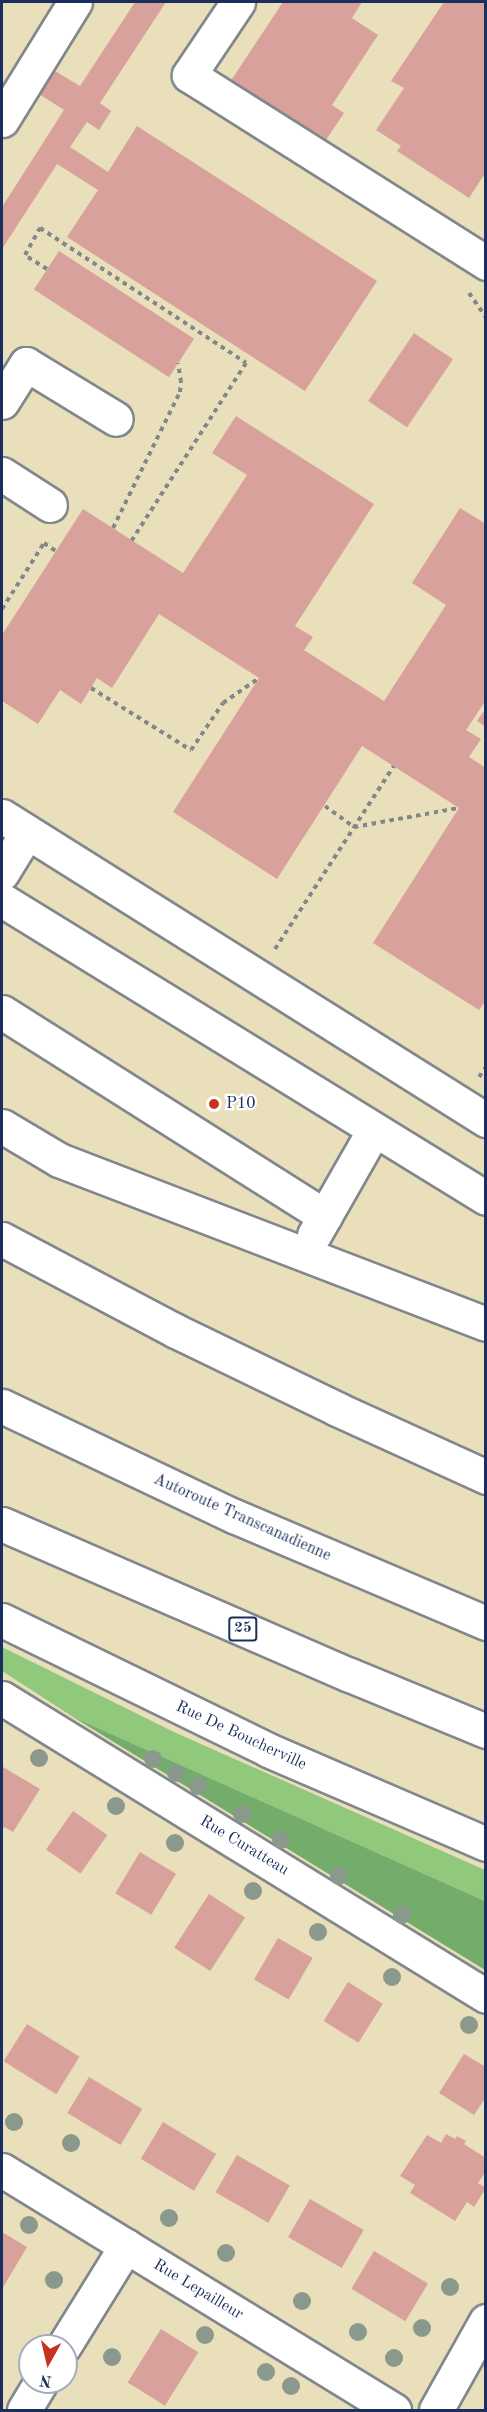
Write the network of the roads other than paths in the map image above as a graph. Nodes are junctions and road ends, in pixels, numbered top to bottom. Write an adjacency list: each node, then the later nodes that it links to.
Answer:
1 (75, 2): 3 (main road)
2 (238, 2): 4 (main road)
3 (2, 120)
4 (486, 263)
5 (2, 402): 6 (main road)
6 (116, 419)
7 (2, 474): 8 (main road)
8 (50, 505)
9 (14, 824): 10 (main road); 13 (main road)
10 (2, 873)
11 (2, 900): 15 (main road)
12 (2, 1012): 17 (main road)
13 (486, 1120)
14 (2, 1126): 19 (main road)
15 (374, 1130): 16 (main road); 17 (main road)
16 (486, 1198)
17 (325, 1216): 19 (main road)
18 (2, 1239): 22 (main road)
19 (303, 1253): 20 (main road)
20 (486, 1324)
21 (2, 1406): 25 (main road, Autoroute Transcanadienne)
22 (486, 1477)
23 (2, 1524): 27 (main road, 25)
24 (2, 1620): 28 (main road, Rue De Boucherville)
25 (486, 1623)
26 (2, 1698): 29 (main road, Rue Curatteau)
27 (486, 1731)
28 (486, 1844)
29 (486, 1995)
30 (2, 2170): 31 (main road, Rue Lepailleur)
31 (126, 2246): 33 (main road); 36 (main road, Rue Lepailleur)
32 (486, 2321): 37 (main road)
33 (71, 2334)
34 (34, 2394): 35 (main road)
35 (24, 2410)
36 (394, 2410)
37 (436, 2410)

